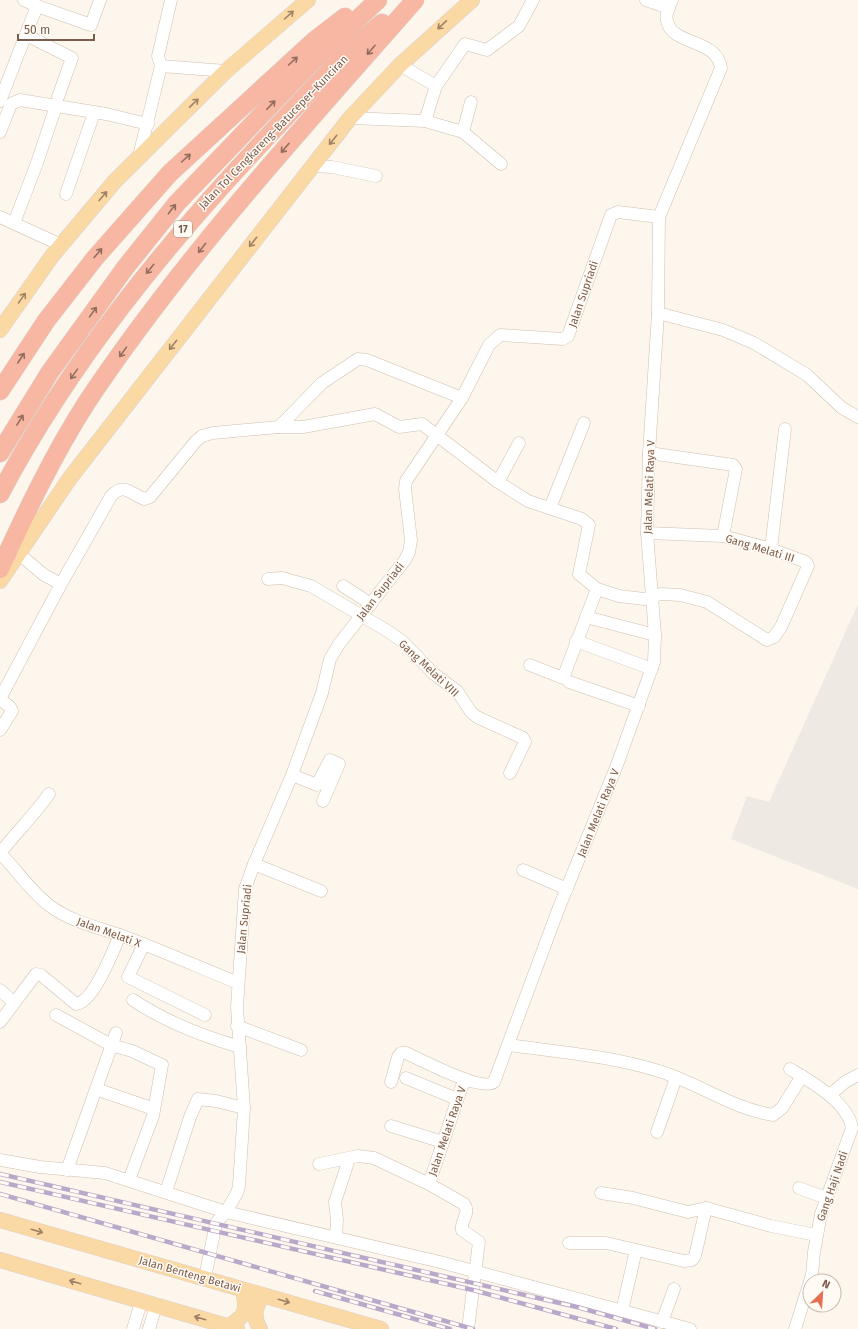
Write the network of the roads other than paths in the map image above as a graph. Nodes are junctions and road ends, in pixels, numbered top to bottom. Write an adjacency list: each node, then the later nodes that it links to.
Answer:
1 (24, 0): 13 (street)
2 (100, 0): 13 (street)
3 (171, 0): 16 (street)
4 (308, 0): 17 (main road, one-way to 4)
5 (367, 0): 39 (highway, one-way to 5)
6 (378, 0): 47 (highway, Jalan Tol Cengkareng–Batuceper–Kunciran / 17, one-way to 6)
7 (411, 0): 50 (highway, Jalan Tol Cengkareng–Batuceper–Kunciran / 17, one-way to 50)
8 (415, 0): 56 (highway, one-way to 56)
9 (472, 0): 15 (main road, one-way to 15)
10 (533, 0): 18 (street)
11 (646, 0): 12 (street)
12 (670, 4): 34 (street)
13 (37, 6): 14 (street)
14 (26, 35): 19 (street); 20 (street)
15 (400, 65): 18 (street); 23 (main road)
16 (160, 66): 17 (street); 25 (street)
17 (226, 72): 28 (main road, one-way to 17)
18 (436, 86): 24 (street)
19 (0, 101)
20 (57, 102): 22 (street); 26 (street); 35 (street)
21 (471, 102): 27 (street)
22 (94, 113): 25 (street); 32 (street)
23 (350, 118): 24 (street); 30 (main road, one-way to 30)
24 (425, 122): 27 (street)
25 (148, 124): 28 (street)
26 (0, 132)
27 (463, 132): 29 (street)
28 (139, 156): 36 (main road, one-way to 28)
29 (501, 164)
30 (312, 166): 31 (street); 55 (main road, one-way to 55)
31 (376, 176)
32 (66, 194)
33 (0, 217): 35 (street)
34 (659, 217): 37 (street, Jalan Melati Raya V); 40 (street, Jalan Supriadi)
35 (14, 223): 36 (street)
36 (61, 245): 38 (main road, one-way to 36)
37 (658, 313): 41 (street); 48 (street, Jalan Melati Raya V)
38 (0, 330)
39 (0, 391)
40 (462, 398): 43 (street); 45 (street, Jalan Supriadi)
41 (858, 417)
42 (584, 423): 51 (street)
43 (279, 427): 45 (street); 59 (street)
44 (785, 429): 54 (street)
45 (439, 435): 49 (street); 63 (street, Jalan Supriadi)
46 (519, 443): 49 (street)
47 (0, 453)
48 (649, 453): 52 (street, Jalan Melati Raya V); 53 (street)
49 (498, 482): 51 (street)
50 (0, 494)
51 (550, 508): 61 (street)
52 (647, 533): 53 (street, Gang Melati III); 62 (street, Jalan Melati Raya V)
53 (723, 536): 54 (street, Gang Melati III)
54 (771, 548): 62 (street, Gang Melati III)
55 (18, 553): 58 (main road); 59 (street)
56 (0, 569)
57 (268, 579): 64 (street)
58 (0, 581)
59 (61, 584): 72 (street)
60 (343, 586): 63 (street)
61 (597, 589): 62 (street); 65 (street)
62 (652, 597): 66 (street, Jalan Melati Raya V)
63 (371, 604): 64 (street, Jalan Supriadi)
64 (361, 616): 73 (street, Gang Melati VIII); 74 (street, Jalan Supriadi)
65 (586, 617): 66 (street); 67 (street)
66 (655, 635): 69 (street, Jalan Melati Raya V)
67 (576, 641): 68 (street); 69 (street)
68 (530, 665)
69 (652, 669): 71 (street, Jalan Melati Raya V)
70 (569, 682): 71 (street)
71 (639, 706): 80 (street, Jalan Melati Raya V)
72 (0, 730)
73 (510, 773)
74 (292, 775): 76 (street); 78 (street, Jalan Supriadi)
75 (49, 794): 77 (street)
76 (323, 801)
77 (0, 853): 82 (street, Jalan Melati X)
78 (254, 864): 81 (street); 84 (street, Jalan Supriadi)
79 (523, 870): 80 (street)
80 (567, 889): 93 (street, Jalan Melati Raya V)
81 (321, 891)
82 (120, 935): 83 (street, Jalan Melati X); 87 (street)
83 (144, 944): 84 (street, Jalan Melati X); 89 (street)
84 (238, 983): 91 (street, Jalan Supriadi)
85 (0, 990): 87 (street)
86 (133, 1000): 95 (street)
87 (14, 1003): 90 (street)
88 (56, 1015): 94 (street)
89 (205, 1015)
90 (0, 1022)
91 (237, 1026): 95 (street, Jalan Supriadi); 96 (street)
92 (116, 1033): 94 (street)
93 (508, 1044): 101 (street); 102 (street, Jalan Melati Raya V)
94 (111, 1045): 104 (street); 108 (street)
95 (240, 1047): 107 (street, Jalan Supriadi)
96 (301, 1050)
97 (790, 1068): 99 (street, Gang Haji Nadi)
98 (858, 1075): 105 (street)
99 (802, 1076): 101 (street); 105 (street, Gang Haji Nadi)
100 (406, 1078): 106 (street)
101 (676, 1078): 110 (street)
102 (466, 1081): 103 (street); 106 (street, Jalan Melati Raya V)
103 (392, 1082)
104 (96, 1089): 108 (street); 115 (street)
105 (830, 1095): 121 (street, Gang Haji Nadi)
106 (457, 1099): 111 (street, Jalan Melati Raya V)
107 (244, 1108): 119 (street); 123 (street, Jalan Supriadi)
108 (154, 1109): 116 (street)
109 (391, 1126): 111 (street)
110 (657, 1132)
111 (443, 1142): 117 (street, Jalan Melati Raya V)
112 (349, 1158): 114 (street); 117 (street); 126 (street)
113 (0, 1160): 115 (street)
114 (319, 1164)
115 (67, 1170): 116 (street)
116 (129, 1180): 119 (street)
117 (429, 1184): 130 (street, Jalan Melati Raya V)
118 (799, 1188): 121 (street)
119 (166, 1192): 123 (street)
120 (601, 1193): 122 (street)
121 (826, 1198): 125 (street, Gang Haji Nadi)
122 (706, 1208): 125 (street); 128 (street)
123 (226, 1212): 126 (street); 131 (street, Jalan Supriadi)
124 (0, 1220): 131 (main road, Jalan Benteng Betawi, one-way to 131)
125 (816, 1235): 146 (street, Gang Haji Nadi)
126 (336, 1237): 130 (street)
127 (569, 1243): 128 (street)
128 (636, 1250): 137 (street)
129 (0, 1260): 135 (main road, one-way to 129)
130 (476, 1272): 137 (street); 144 (street, Jalan Melati Raya V)
131 (204, 1278): 133 (main road, Jalan Benteng Betawi)
132 (674, 1289): 138 (street)
133 (243, 1290): 134 (main road, Jalan Benteng Betawi); 139 (main road)
134 (262, 1295): 142 (main road); 143 (main road, Jalan Benteng Betawi, one-way to 143)
135 (141, 1302): 136 (main road); 140 (street)
136 (156, 1306): 139 (main road, one-way to 136); 141 (street)
137 (622, 1311): 138 (street)
138 (662, 1322): 145 (street)
139 (233, 1328)
140 (133, 1329)
141 (150, 1329)
142 (260, 1329)
143 (381, 1329)
144 (468, 1329)
145 (690, 1329)
146 (795, 1329)

